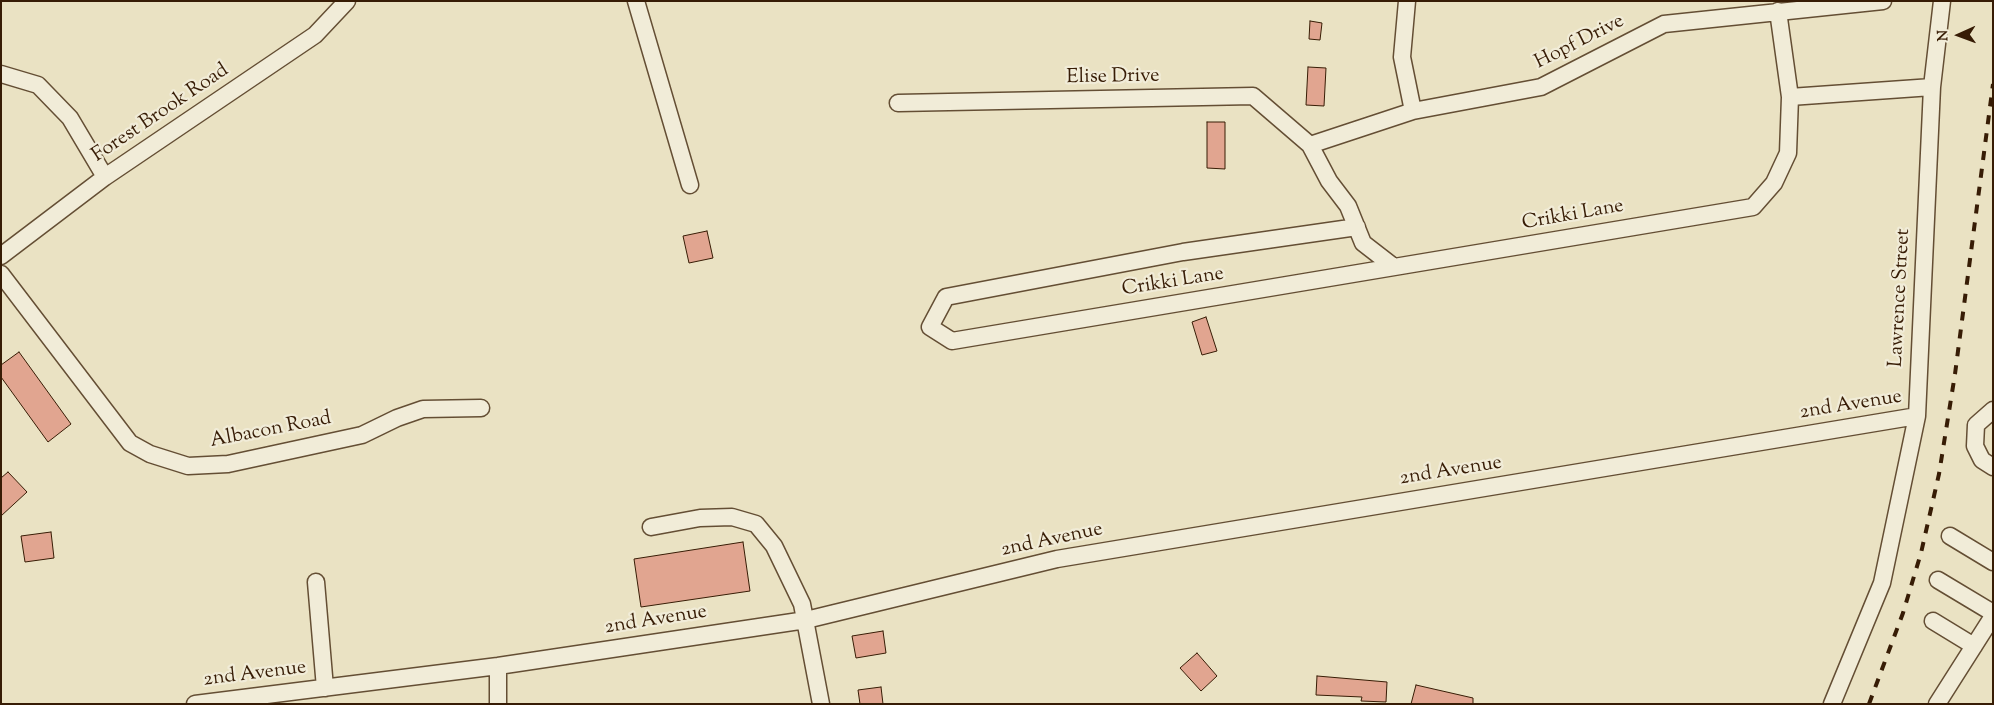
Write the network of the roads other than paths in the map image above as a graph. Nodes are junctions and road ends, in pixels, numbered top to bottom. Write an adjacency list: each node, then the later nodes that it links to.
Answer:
1 (636, 1): 14 (street)
2 (1407, 1): 11 (street)
3 (1883, 1): 6 (street, Hopf Drive)
4 (1942, 1): 8 (street, Lawrence Street)
5 (345, 3): 13 (street, Forest Brook Road)
6 (1778, 11): 9 (street, Crikki Lane); 11 (street, Hopf Drive)
7 (1, 74): 13 (street)
8 (1932, 87): 9 (street); 21 (street, Lawrence Street)
9 (1790, 97): 17 (street, Crikki Lane)
10 (898, 103): 12 (street, Elise Drive)
11 (1413, 111): 12 (street)
12 (1310, 145): 15 (street, Elise Drive)
13 (105, 177): 16 (street, Forest Brook Road)
14 (690, 185)
15 (1357, 228): 17 (street, Elise Drive); 17 (street, Crikki Lane)
16 (1, 256)
17 (1394, 267)
18 (1, 274): 19 (street, Albacon Road)
19 (481, 408)
20 (1993, 410): 22 (street)
21 (1917, 416): 29 (street, 2nd Avenue); 37 (street, Lawrence Street)
22 (1993, 467)
23 (651, 527): 29 (street)
24 (1950, 536): 25 (street)
25 (1993, 562)
26 (1938, 580): 28 (street)
27 (316, 582): 33 (street)
28 (1993, 615): 31 (street)
29 (806, 620): 32 (street, 2nd Avenue); 36 (street)
30 (1933, 621): 31 (street)
31 (1974, 646): 38 (street)
32 (498, 666): 33 (street, 2nd Avenue); 35 (street)
33 (325, 688): 34 (street, 2nd Avenue)
34 (195, 704)
35 (498, 704)
36 (821, 704)
37 (1832, 704)
38 (1937, 704)

